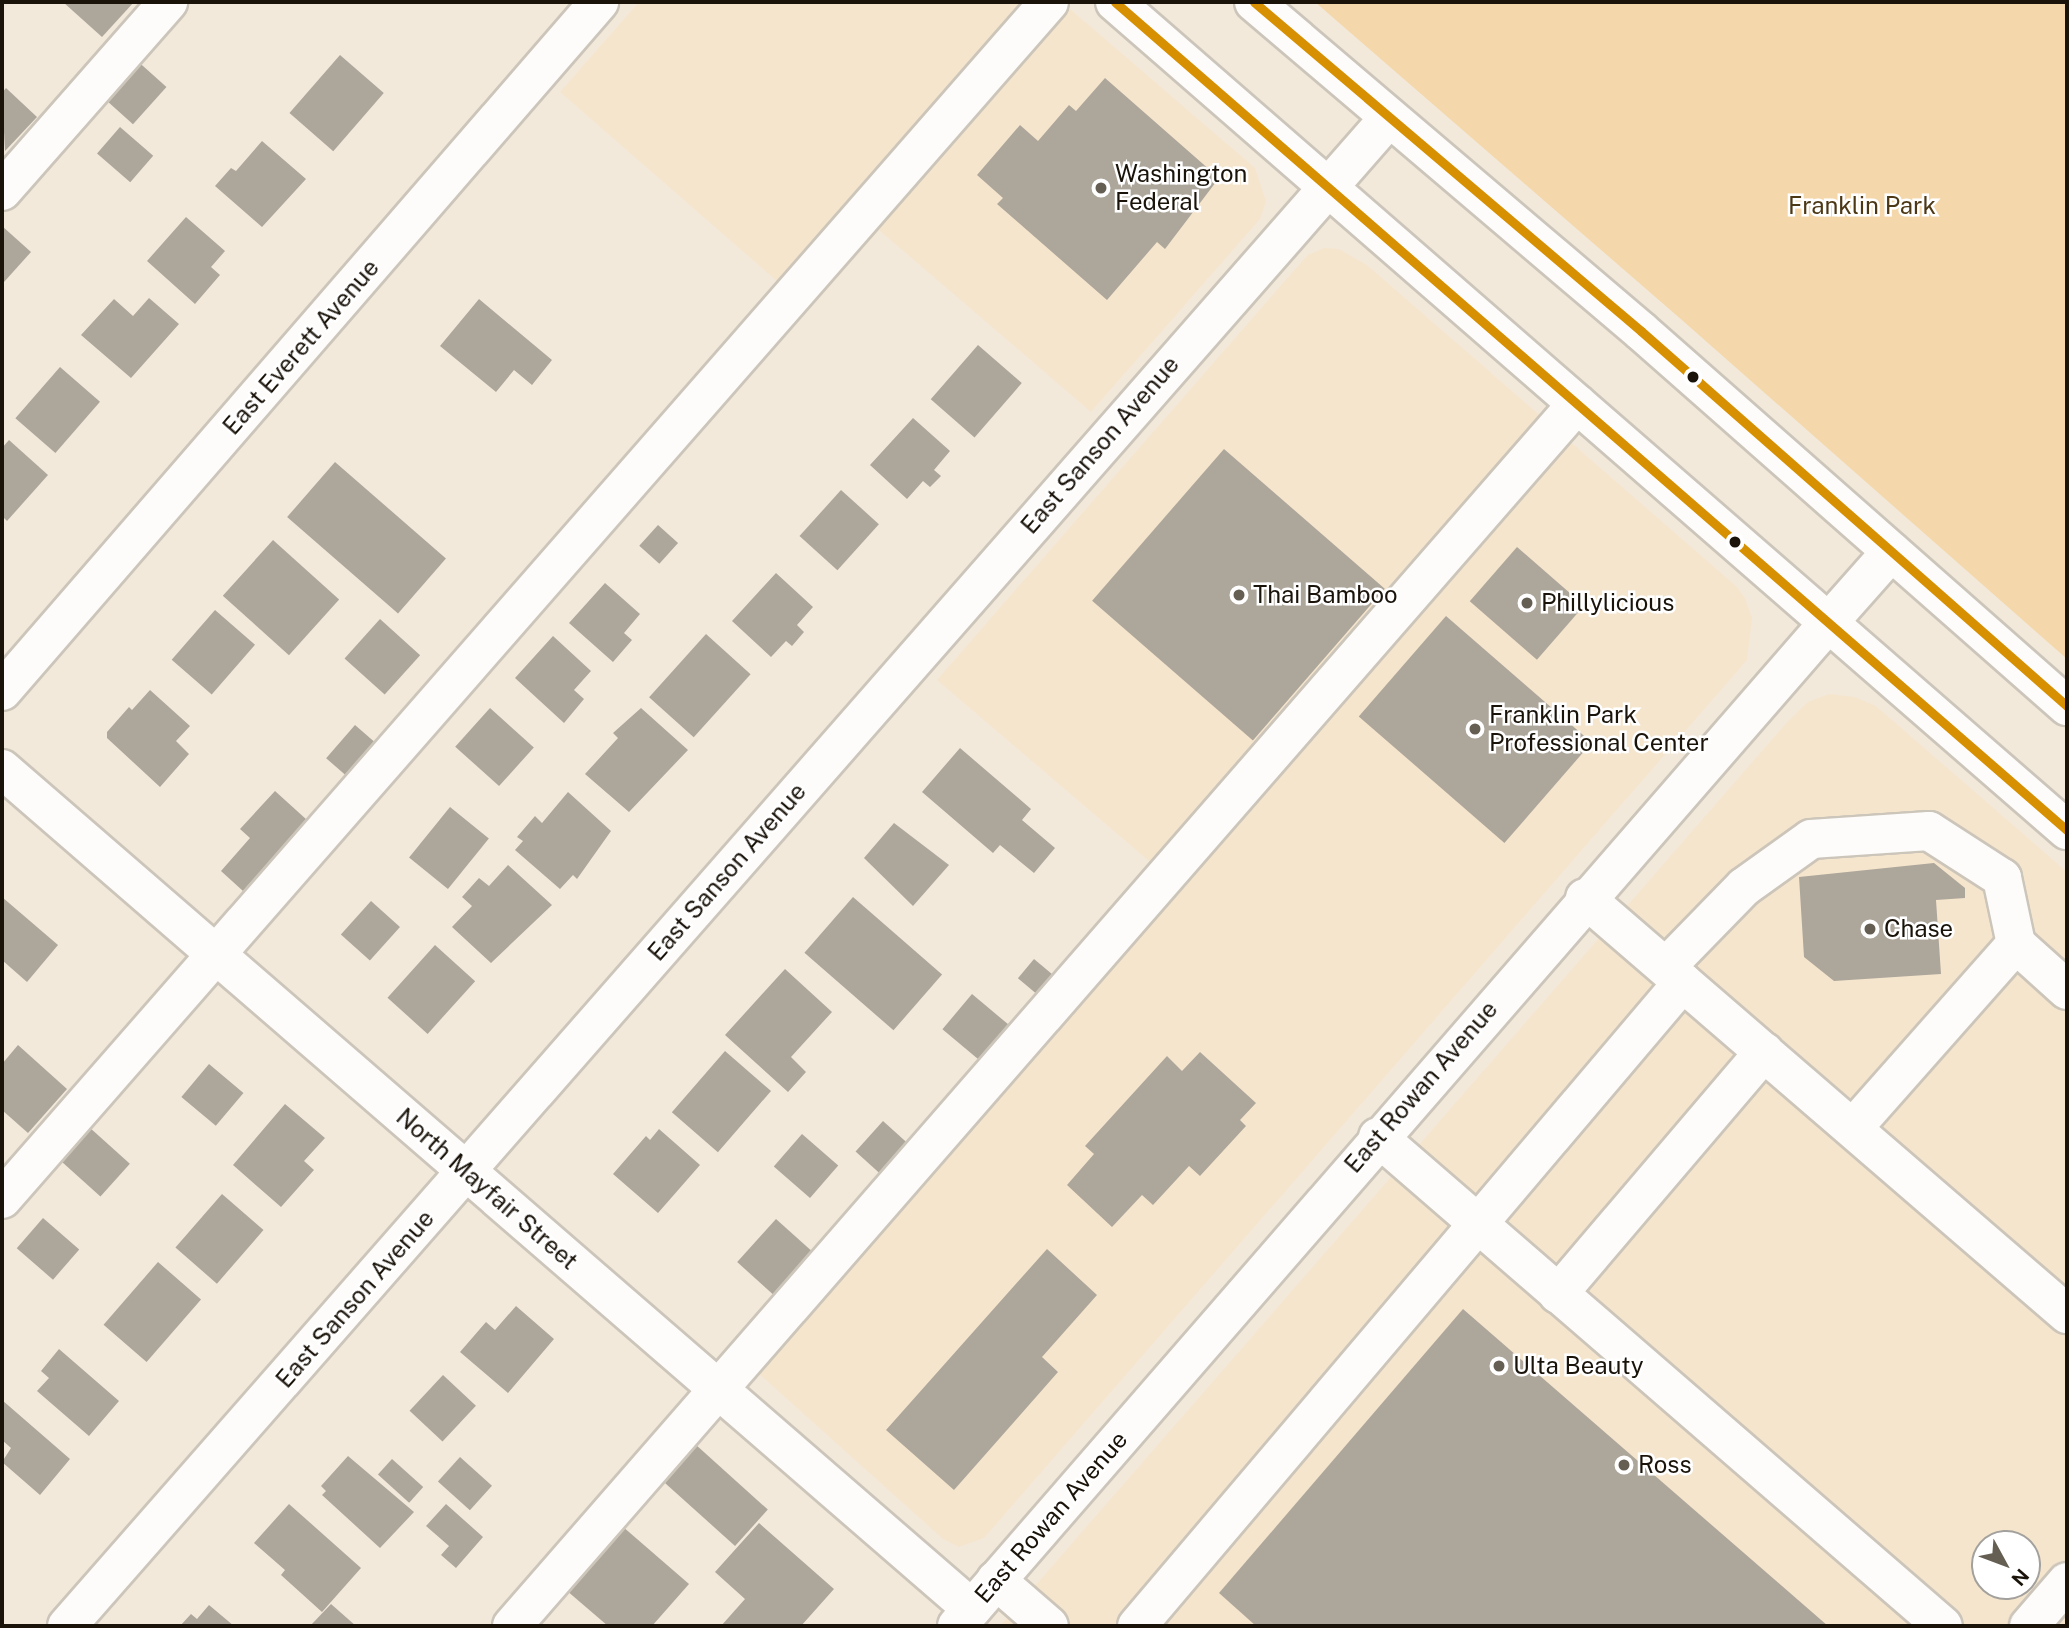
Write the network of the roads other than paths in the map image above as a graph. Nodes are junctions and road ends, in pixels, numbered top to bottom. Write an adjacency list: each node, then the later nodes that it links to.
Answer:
1 (168, 2): 8 (street)
2 (599, 2): 12 (street, East Everett Avenue)
3 (1049, 2): 18 (street)
4 (1115, 2): 7 (street)
5 (1254, 2): 6 (street)
6 (1388, 119): 7 (street, East Sanson Avenue); 10 (street)
7 (1327, 186): 9 (street); 24 (street, East Sanson Avenue)
8 (2, 191)
9 (1577, 404): 11 (street); 29 (street)
10 (1891, 552): 11 (street, East Rowan Avenue); 13 (street)
11 (1829, 622): 15 (street); 16 (street, East Rowan Avenue)
12 (2, 691)
13 (2067, 706)
14 (2, 769): 18 (street, North Mayfair Street)
15 (2067, 830)
16 (1585, 898): 19 (street); 23 (street, East Rowan Avenue)
17 (2016, 944): 19 (street); 20 (street); 22 (street)
18 (215, 954): 24 (street, North Mayfair Street); 25 (street)
19 (1674, 974): 21 (street); 26 (street)
20 (2067, 990)
21 (1764, 1052): 22 (street); 27 (street)
22 (1853, 1128): 28 (street)
23 (1378, 1136): 26 (street); 30 (street, East Rowan Avenue)
24 (467, 1172): 29 (street, North Mayfair Street); 33 (street, East Sanson Avenue)
25 (2, 1199)
26 (1477, 1224): 27 (street); 36 (street)
27 (1558, 1294): 37 (street)
28 (2067, 1314)
29 (717, 1388): 32 (street, North Mayfair Street); 34 (street)
30 (996, 1580): 32 (street, East Rowan Avenue); 35 (street)
31 (2067, 1582): 38 (street)
32 (964, 1618)
33 (67, 1626)
34 (512, 1626)
35 (1049, 1626)
36 (1137, 1626)
37 (1943, 1626)
38 (2029, 1626)

